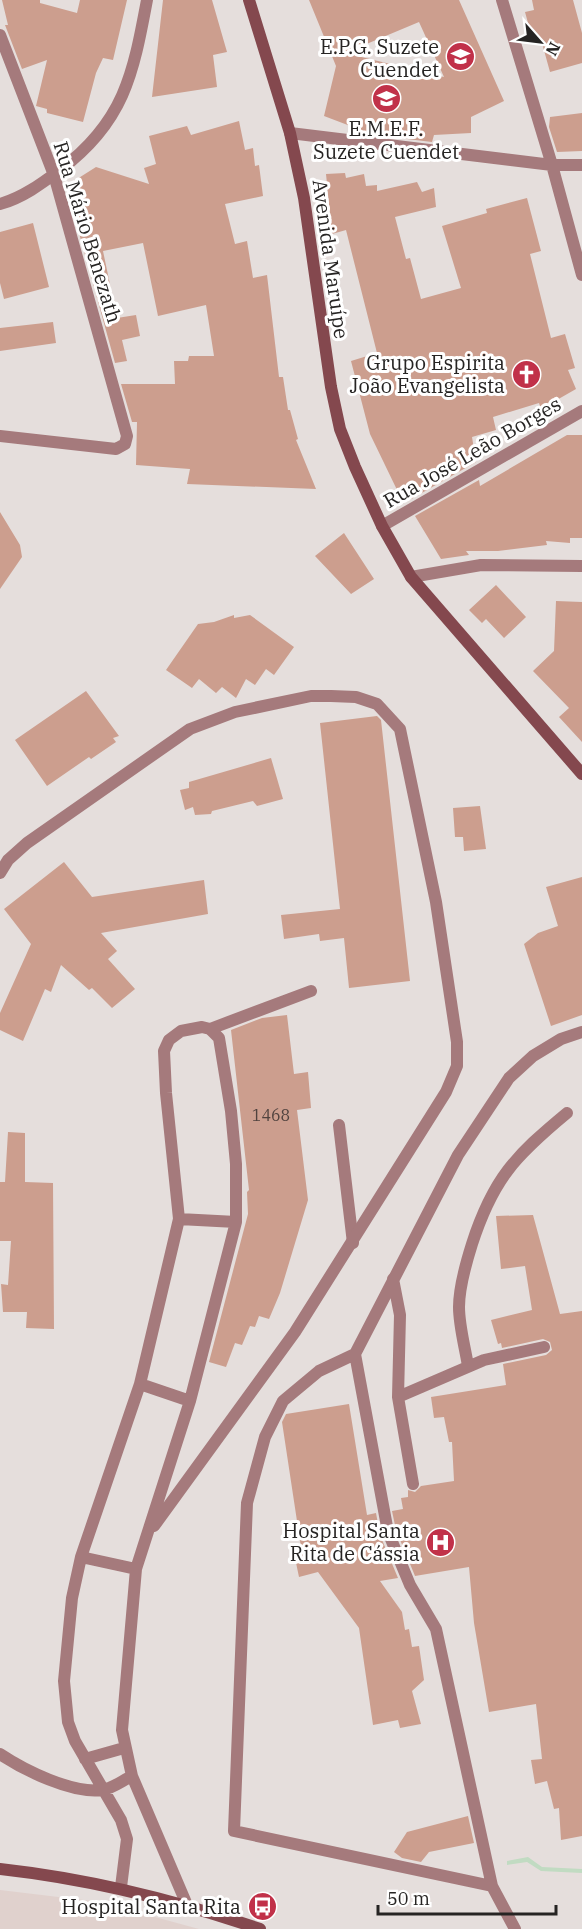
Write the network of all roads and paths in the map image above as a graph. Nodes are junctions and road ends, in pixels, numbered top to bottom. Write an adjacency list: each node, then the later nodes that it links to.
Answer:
1 (147, 0): 8 (street)
2 (249, 0): 5 (main road, Avenida Maruípe)
3 (502, 0): 6 (street)
4 (0, 35): 8 (street, Rua Mário Benezath)
5 (290, 132): 6 (street); 13 (main road, Avenida Maruípe)
6 (552, 165): 7 (street); 10 (street)
7 (582, 165)
8 (54, 175): 9 (street); 12 (street, Rua Mário Benezath)
9 (0, 204)
10 (582, 275)
11 (582, 411): 13 (street, Rua José Leão Borges)
12 (0, 435)
13 (382, 526): 15 (main road, Avenida Maruípe)
14 (582, 566): 15 (street)
15 (411, 577): 16 (main road, Avenida Maruípe)
16 (582, 774)
17 (0, 873): 25 (street)
18 (311, 991): 19 (street)
19 (210, 1029): 23 (street); 24 (street)
20 (582, 1032): 26 (street)
21 (567, 1113): 29 (street)
22 (339, 1125): 25 (street)
23 (179, 1220): 24 (street); 30 (street)
24 (236, 1222): 32 (street)
25 (353, 1243): 34 (street)
26 (393, 1279): 28 (street); 31 (street)
27 (544, 1347): 29 (street)
28 (355, 1354): 43 (street); 43 (street)
29 (468, 1366): 31 (street)
30 (140, 1384): 32 (street); 35 (street)
31 (398, 1397): 33 (street)
32 (190, 1401): 34 (street)
33 (413, 1484)
34 (148, 1534): 36 (street)
35 (81, 1557): 36 (street); 39 (street)
36 (136, 1569): 37 (street)
37 (124, 1748): 39 (street); 40 (street)
38 (0, 1754): 41 (street)
39 (85, 1759): 41 (street)
40 (132, 1776): 41 (street); 45 (street)
41 (104, 1790): 44 (street)
42 (0, 1869): 44 (main road)
43 (492, 1886): 47 (street)
44 (121, 1887): 45 (main road)
45 (187, 1905): 46 (main road)
46 (260, 1929)
47 (515, 1929)

